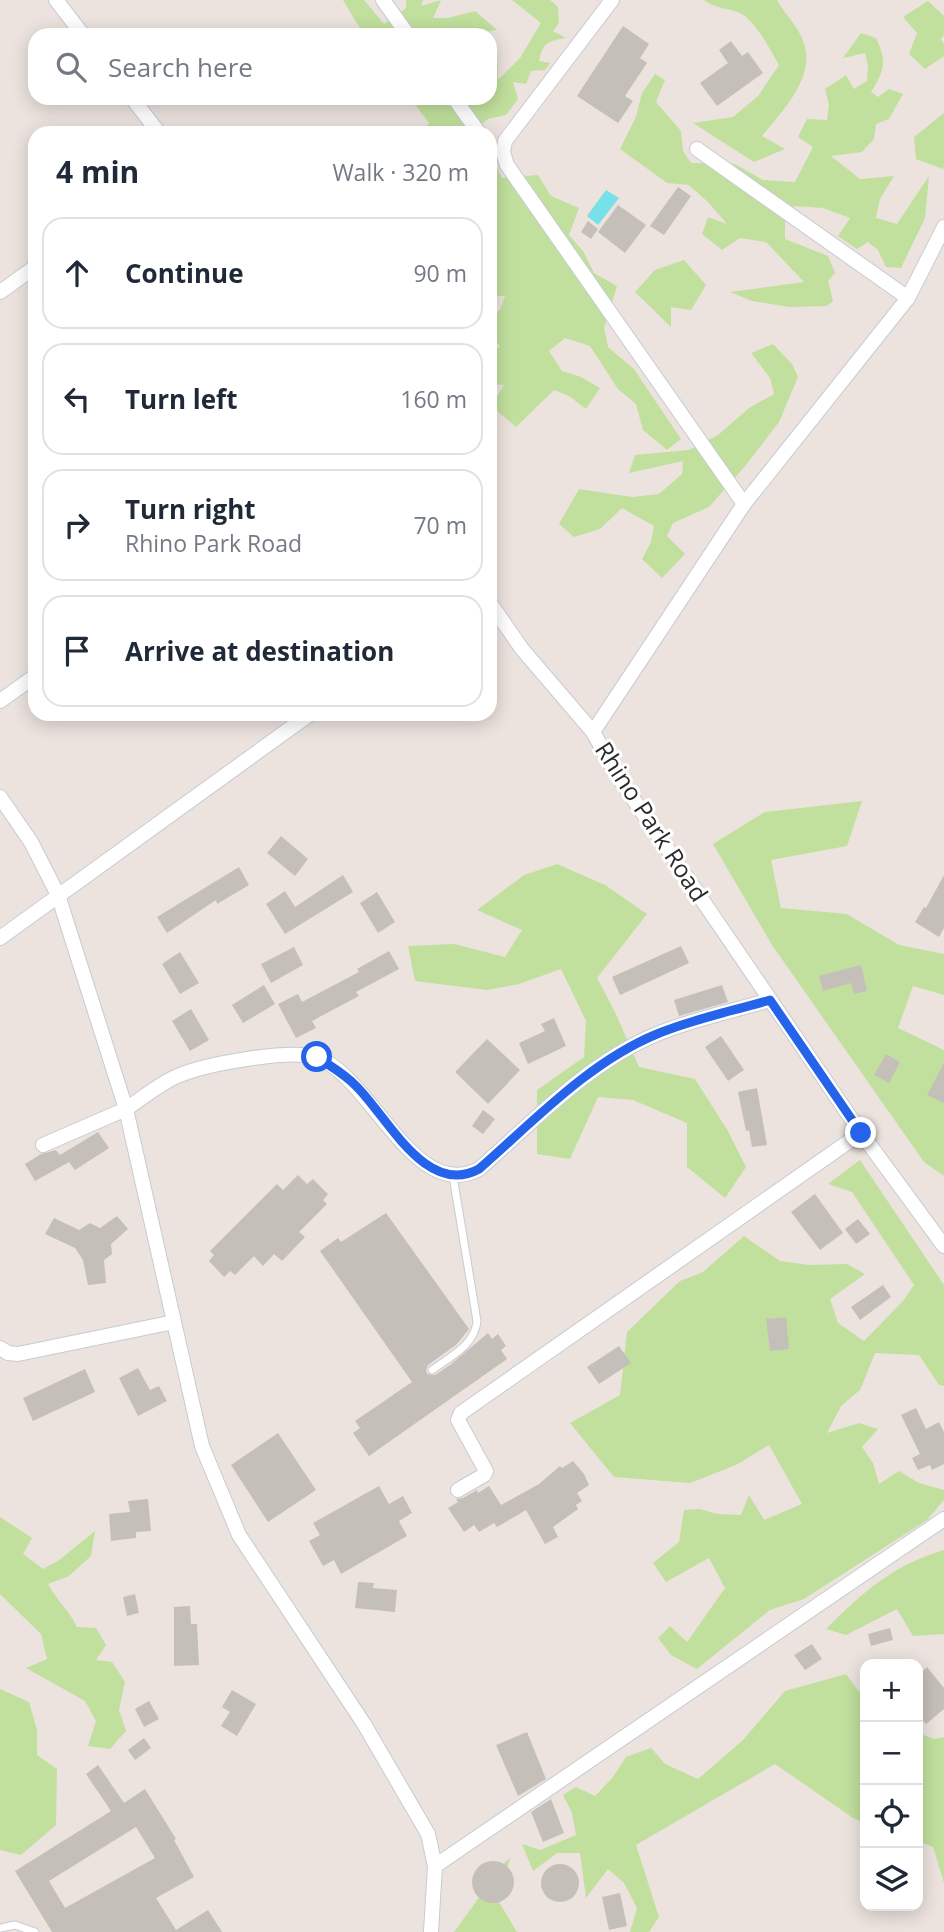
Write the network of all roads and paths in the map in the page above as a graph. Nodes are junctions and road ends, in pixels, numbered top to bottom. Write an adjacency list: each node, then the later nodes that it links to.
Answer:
1 (56, 0): 4 (street)
2 (383, 0): 5 (street)
3 (612, 0): 12 (street)
4 (78, 28)
5 (403, 28)
6 (137, 105): 8 (street)
7 (459, 105): 9 (street)
8 (154, 126)
9 (474, 126)
10 (497, 148): 12 (street)
11 (697, 149): 16 (street)
12 (503, 152): 17 (street)
13 (944, 227): 16 (street, Rhino Park Road)
14 (28, 272): 15 (street)
15 (0, 292)
16 (908, 298): 17 (street, Rhino Park Road)
17 (744, 505): 22 (street, Rhino Park Road)
18 (497, 613): 22 (street)
19 (28, 681): 20 (street)
20 (0, 701)
21 (300, 721): 24 (street)
22 (593, 732): 26 (street, Rhino Park Road)
23 (0, 797): 24 (street)
24 (58, 895): 25 (street); 27 (street)
25 (0, 938)
26 (770, 1000): 28 (street, Rhino Park Road); 30 (street)
27 (126, 1109): 29 (street); 30 (street); 32 (street)
28 (861, 1133): 31 (street, Rhino Park Road); 35 (street)
29 (43, 1146)
30 (453, 1176): 34 (lane)
31 (944, 1246)
32 (174, 1322): 33 (street); 37 (street)
33 (0, 1348)
34 (432, 1370)
35 (458, 1490)
36 (944, 1519): 37 (street)
37 (435, 1866): 41 (street)
38 (0, 1928): 39 (lane)
39 (14, 1928): 40 (lane)
40 (35, 1932)
41 (431, 1932)

